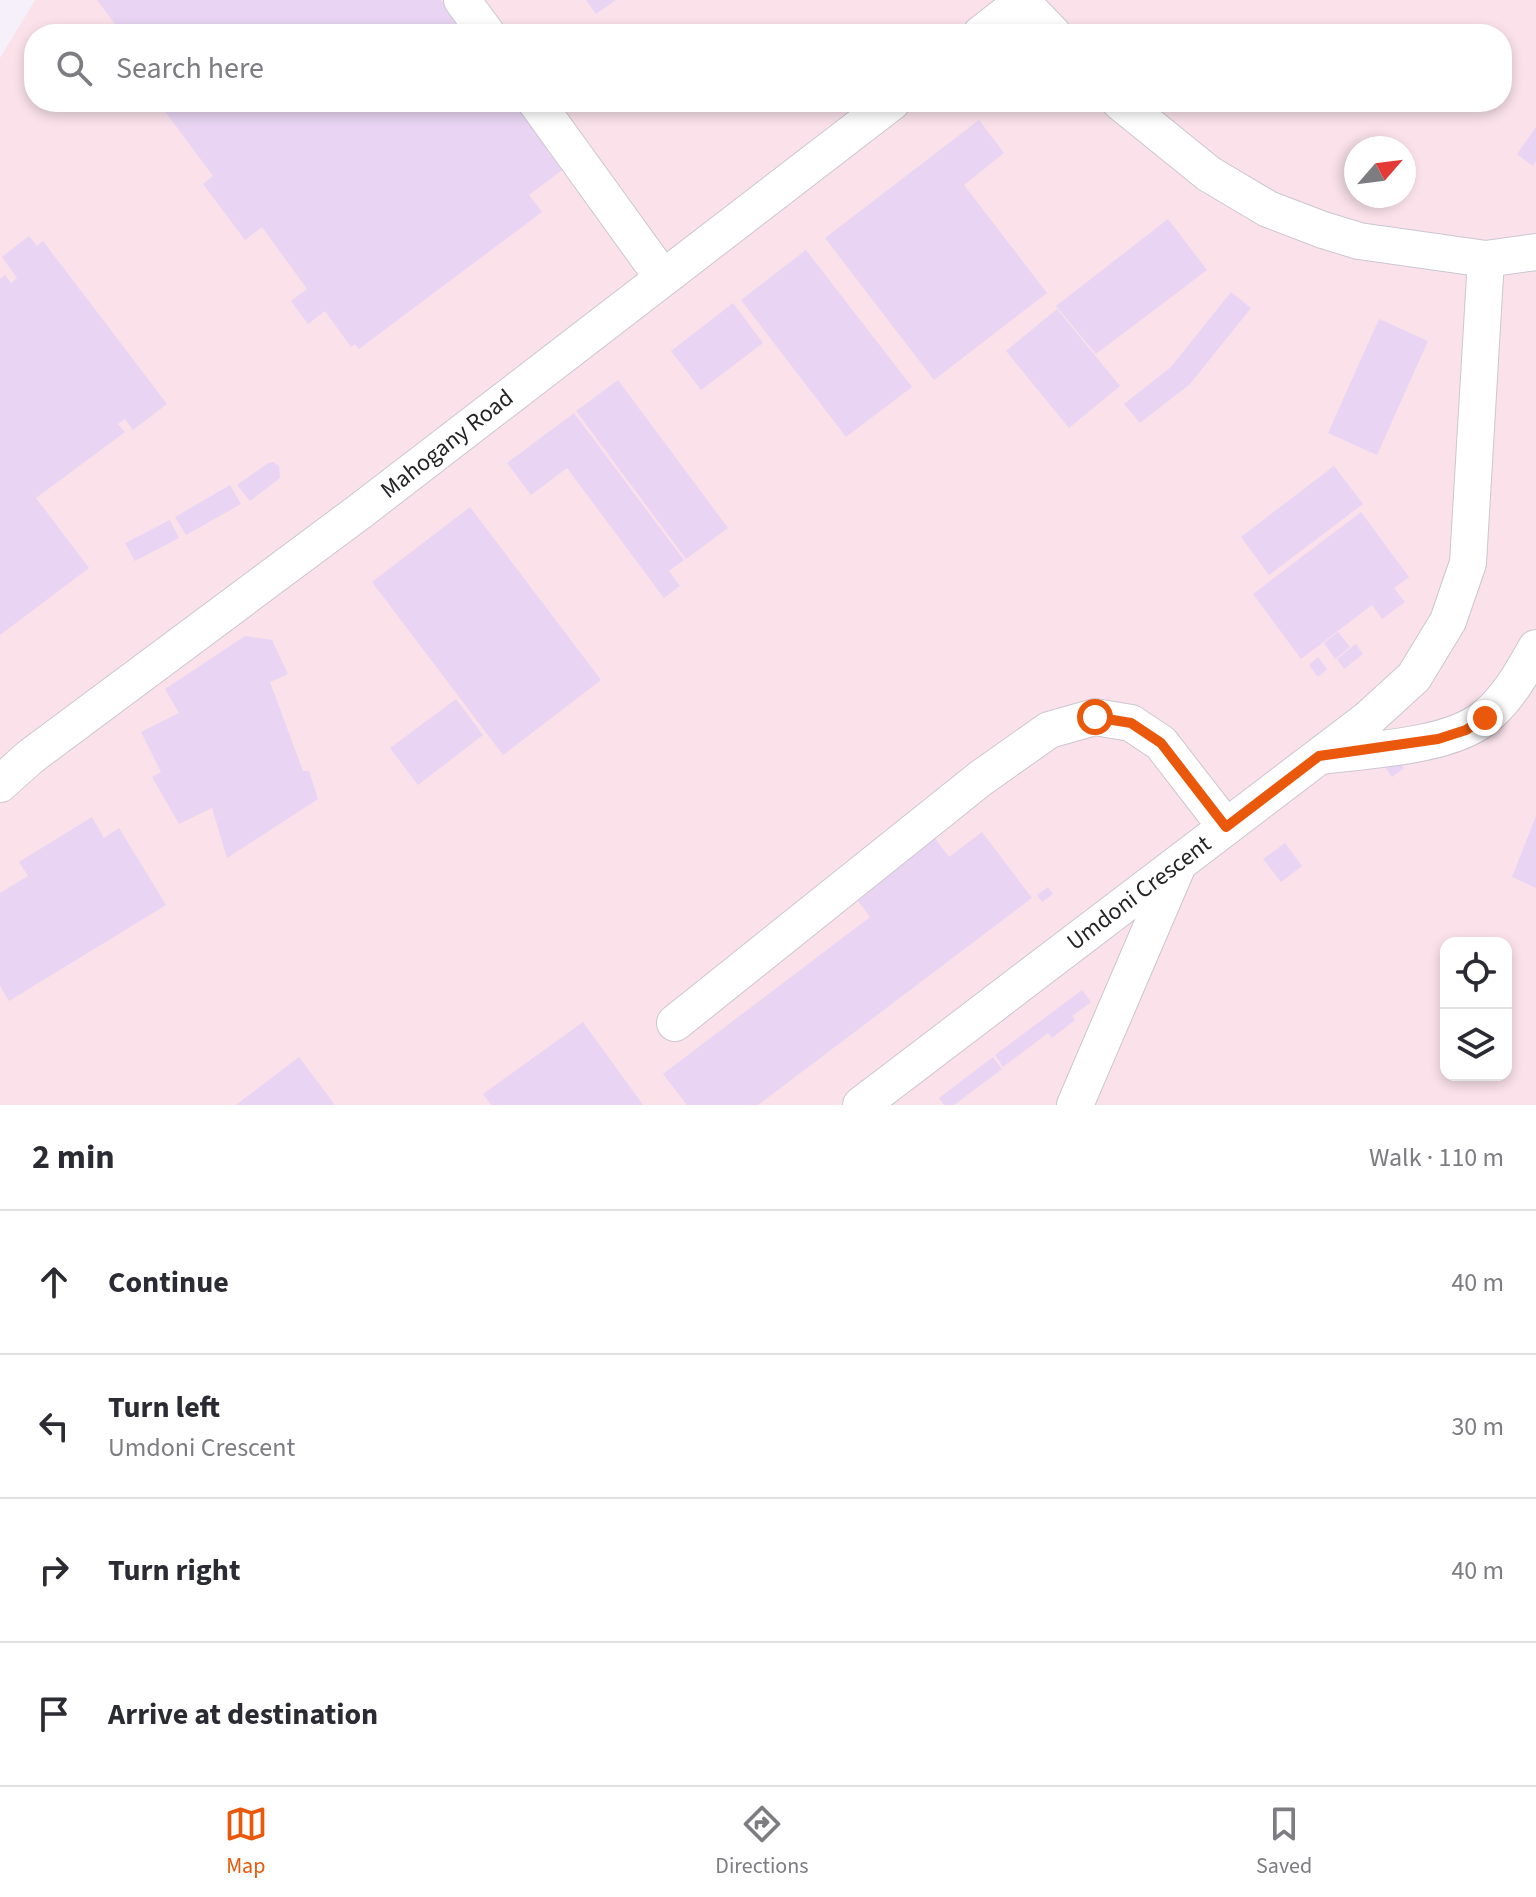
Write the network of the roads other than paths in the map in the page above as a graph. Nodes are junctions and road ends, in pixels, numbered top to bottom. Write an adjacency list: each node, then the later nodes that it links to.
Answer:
1 (462, 0): 3 (street)
2 (1021, 1): 4 (street); 5 (street)
3 (480, 24)
4 (993, 24)
5 (1043, 24)
6 (543, 112): 11 (street)
7 (879, 112): 11 (street, Mahogany Road)
8 (1132, 112): 10 (street)
9 (1536, 252): 10 (street)
10 (1486, 259): 13 (street, Umdoni Crescent)
11 (663, 278): 14 (street, Mahogany Road)
12 (1536, 648): 13 (street)
13 (1319, 756): 15 (street, Umdoni Crescent)
14 (0, 784)
15 (1226, 827): 16 (street, Umdoni Crescent); 17 (street)
16 (1179, 863): 18 (street, Umdoni Crescent); 19 (street)
17 (675, 1023)
18 (861, 1105)
19 (1075, 1105)

